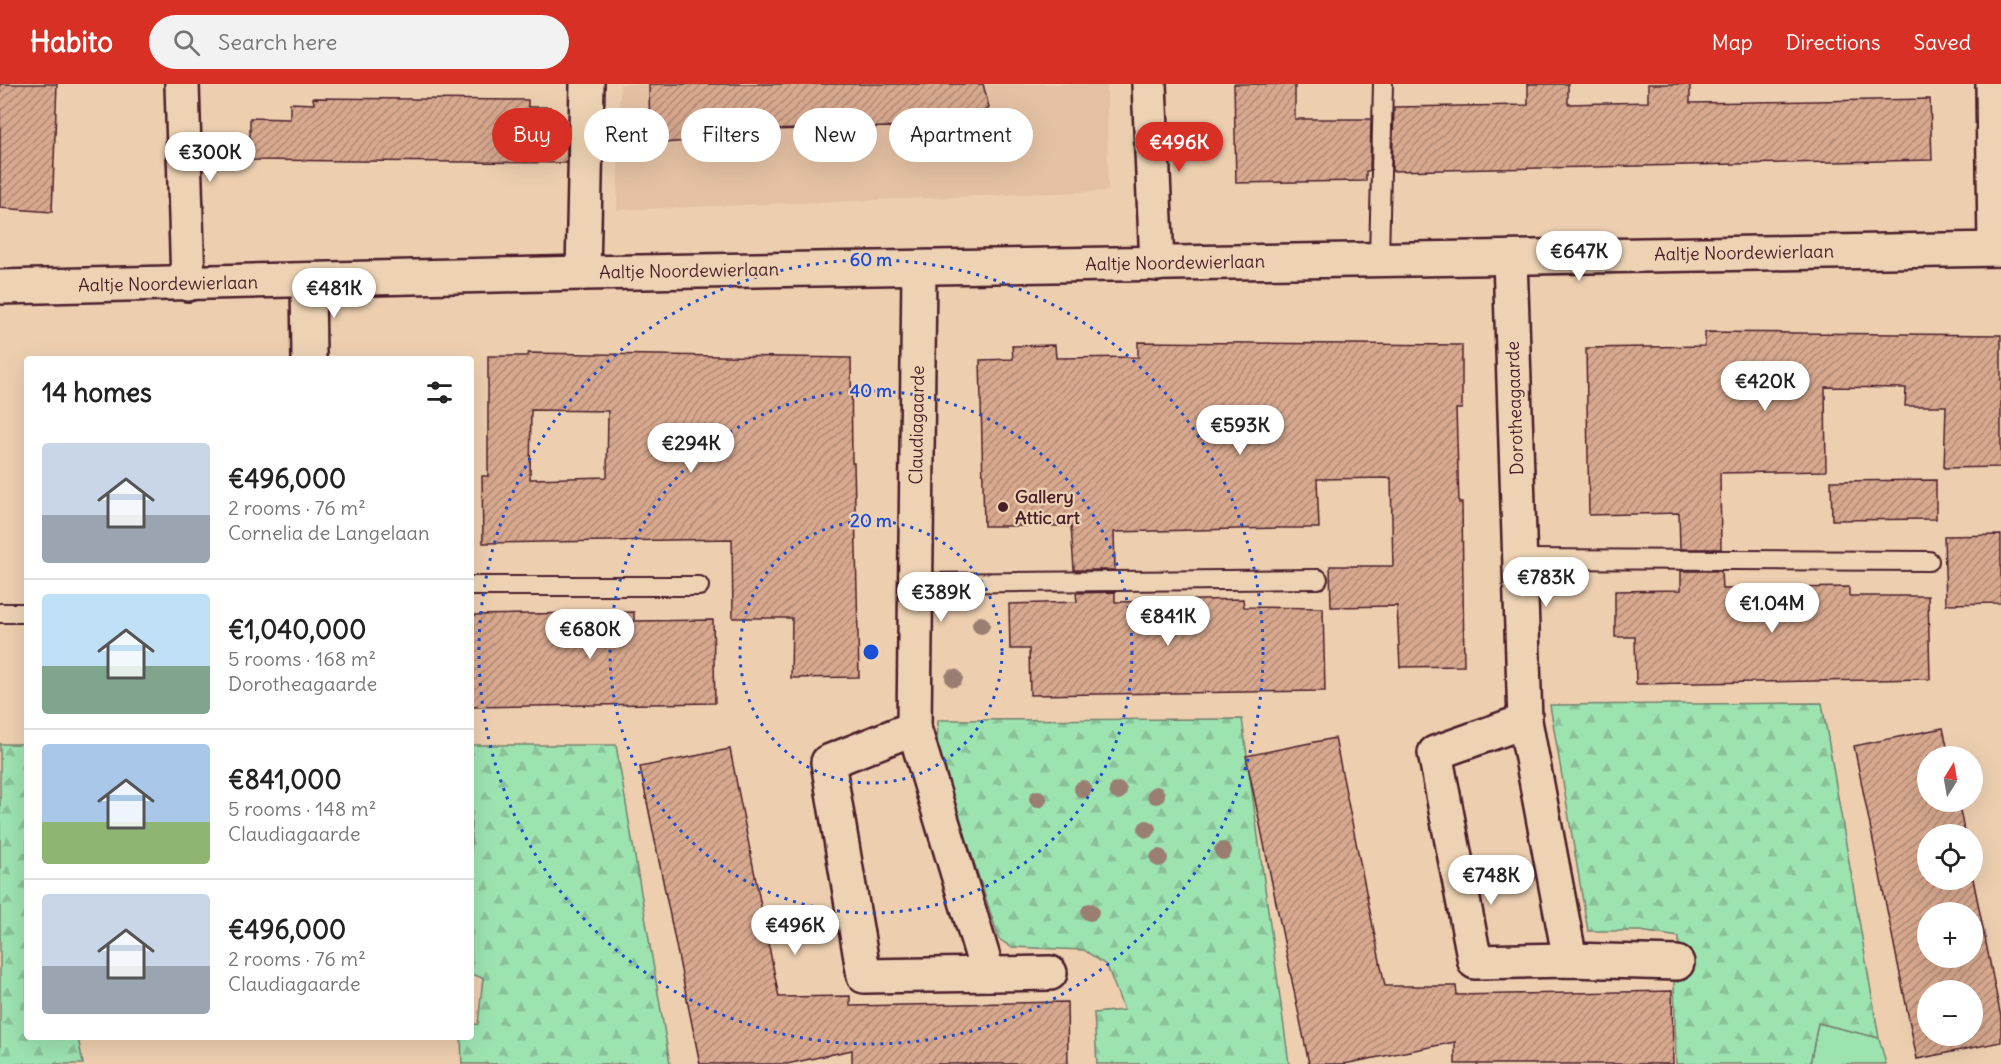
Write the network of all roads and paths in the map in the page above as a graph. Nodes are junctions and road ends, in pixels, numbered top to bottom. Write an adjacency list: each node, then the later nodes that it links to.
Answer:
1 (182, 84): 13 (street)
2 (587, 84): 11 (street)
3 (1149, 84): 9 (street)
4 (1383, 84): 8 (lane)
5 (1993, 84): 6 (street)
6 (1998, 249): 7 (street, Aaltje Noordewierlaan)
7 (1510, 258): 8 (street, Aaltje Noordewierlaan); 16 (street, Dorotheagaarde)
8 (1379, 259): 9 (street, Aaltje Noordewierlaan)
9 (1157, 264): 10 (street, Aaltje Noordewierlaan)
10 (919, 268): 11 (street, Aaltje Noordewierlaan); 19 (street, Claudiagaarde)
11 (584, 273): 12 (street, Aaltje Noordewierlaan)
12 (308, 280): 13 (street, Aaltje Noordewierlaan); 15 (street)
13 (188, 284): 14 (street, Aaltje Noordewierlaan)
14 (0, 287)
15 (309, 356)
16 (1519, 559): 17 (lane); 24 (street, Dorotheagaarde)
17 (1929, 561)
18 (1318, 579): 19 (lane)
19 (916, 583): 25 (street, Claudiagaarde)
20 (474, 586): 21 (lane)
21 (699, 586)
22 (0, 613): 23 (lane)
23 (24, 613)
24 (1525, 721): 26 (street, Dorotheagaarde); 26 (street)
25 (914, 728): 29 (street, Claudiagaarde); 29 (street)
26 (1570, 960): 27 (street)
27 (1677, 963)
28 (1050, 973): 29 (street)
29 (988, 974)

